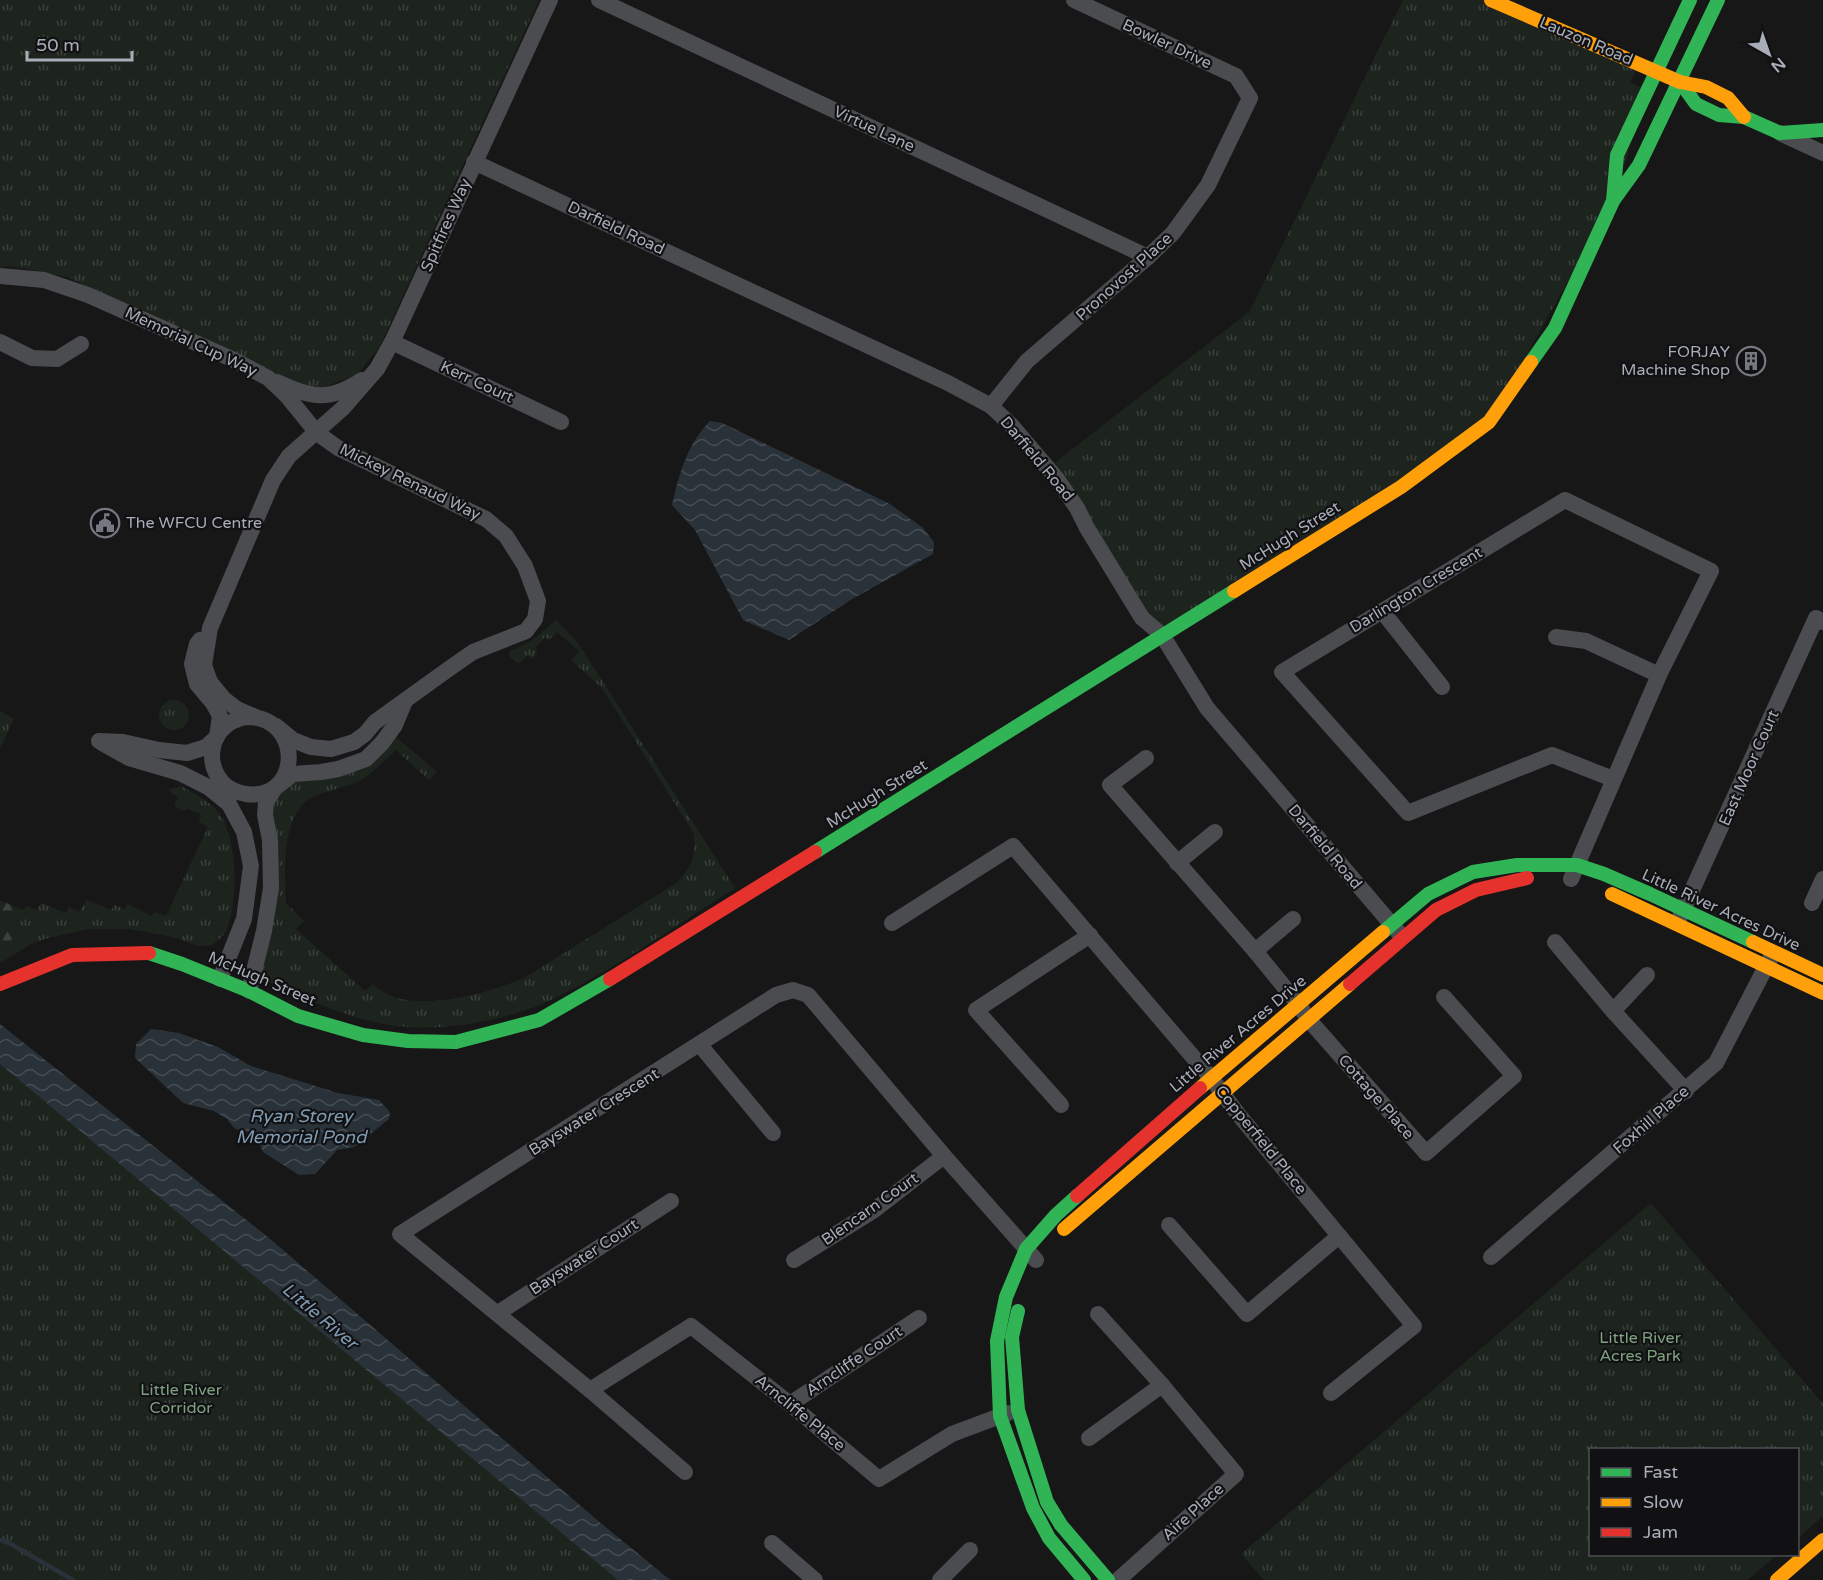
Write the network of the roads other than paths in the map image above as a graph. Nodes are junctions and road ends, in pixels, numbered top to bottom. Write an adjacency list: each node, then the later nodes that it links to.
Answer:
1 (550, 0): 14 (street, Spitfires Way)
2 (599, 0): 16 (street, Virtue Lane)
3 (1074, 0): 9 (street, Bowler Drive)
4 (1491, 0): 7 (street, Lauzon Road)
5 (1690, 0): 7 (street, McHugh Street)
6 (1718, 0): 8 (street, McHugh Street)
7 (1657, 71): 8 (street, Lauzon Road); 15 (street, McHugh Street)
8 (1680, 82): 10 (street, Lauzon Road); 10 (street, Lauzon Road); 15 (street, McHugh Street)
9 (1250, 98): 16 (street, Pronovost Place)
10 (1744, 117): 12 (street, Lauzon Road)
11 (1823, 130): 12 (street)
12 (1780, 133): 13 (street, Lauzon Road)
13 (1823, 153)
14 (474, 162): 19 (street, Spitfires Way); 23 (street, Darfield Road)
15 (1613, 201): 29 (street, McHugh Street)
16 (1148, 257): 23 (street, Pronovost Place)
17 (0, 276): 22 (street, Memorial Cup Way)
18 (0, 342): 20 (street)
19 (392, 342): 21 (street, Spitfires Way); 24 (street, Kerr Court)
20 (81, 344)
21 (377, 369): 22 (street); 25 (street, Spitfires Way)
22 (268, 378): 25 (street, Memorial Cup Way)
23 (991, 406): 29 (street, Darfield Road)
24 (561, 422)
25 (317, 433): 28 (street); 33 (street, Mickey Renaud Way)
26 (1382, 611): 31 (street, Darlington Crescent); 32 (street); 38 (street, Darlington Crescent)
27 (1823, 622): 49 (street, East Moor Court)
28 (210, 628): 34 (street); 36 (street)
29 (1162, 635): 52 (street, Darfield Road); 62 (street, McHugh Street)
30 (1556, 637): 31 (street)
31 (1659, 675): 38 (street, Darlington Crescent)
32 (1442, 687)
33 (405, 701): 35 (street, Mickey Renaud Way); 40 (street, Mickey Renaud Way)
34 (258, 718): 35 (street); 36 (street)
35 (276, 726): 40 (street)
36 (217, 737): 39 (street); 41 (street)
37 (1146, 758): 43 (street, Cottage Place)
38 (1612, 779): 44 (street, Darlington Crescent)
39 (223, 784): 40 (street); 41 (street)
40 (275, 788): 62 (street)
41 (229, 804): 60 (street)
42 (1215, 832): 43 (street)
43 (1178, 863): 56 (street, Cottage Place)
44 (1572, 876): 49 (street, Little River Acres Drive); 52 (street, Little River Acres Drive)
45 (1541, 879): 54 (street, Little River Acres Drive)
46 (1823, 879): 48 (street)
47 (1600, 889): 49 (street, Little River Acres Drive)
48 (1812, 903)
49 (1680, 917): 57 (street, Little River Acres Drive)
50 (1293, 919): 56 (street)
51 (892, 923): 53 (street, Copperfield Place)
52 (1391, 925): 54 (street, Darfield Road); 65 (street, Little River Acres Drive)
53 (1090, 935): 69 (street, Copperfield Place); 72 (street)
54 (1403, 939): 67 (street, Little River Acres Drive)
55 (1555, 942): 66 (street)
56 (1255, 951): 65 (street, Cottage Place)
57 (1770, 959): 59 (street, Little River Acres Drive); 63 (street, Little River Acres Drive); 70 (street, Foxhill Place)
58 (1647, 975): 66 (street)
59 (1823, 975)
60 (220, 979): 61 (street, McHugh Street); 62 (street, McHugh Street)
61 (2, 983)
62 (249, 991)
63 (1823, 993)
64 (1444, 997): 67 (street, Cottage Place)
65 (1299, 1005): 67 (street, Cottage Place); 69 (street, Little River Acres Drive)
66 (1613, 1011): 70 (street)
67 (1309, 1020): 71 (street, Little River Acres Drive)
68 (700, 1045): 73 (street); 74 (street, Bayswater Crescent); 82 (street, Bayswater Crescent)
69 (1211, 1078): 71 (street, Copperfield Place); 78 (street, Little River Acres Drive)
70 (1686, 1091): 79 (street, Foxhill Place)
71 (1222, 1095): 77 (street, Copperfield Place); 78 (street, Little River Acres Drive)
72 (1061, 1105)
73 (773, 1133)
74 (944, 1156): 78 (street, Bayswater Crescent); 80 (street, Blencarn Court)
75 (671, 1201): 82 (street, Bayswater Court)
76 (1169, 1225): 77 (street)
77 (1339, 1236): 87 (street, Copperfield Place)
78 (1038, 1255): 90 (street, Little River Acres Drive)
79 (1491, 1257)
80 (794, 1260)
81 (1020, 1302): 89 (street)
82 (498, 1313): 86 (street, Bayswater Crescent)
83 (1098, 1314): 85 (street, Aire Place)
84 (919, 1318): 88 (street, Arncliffe Court)
85 (1162, 1385): 91 (street); 100 (street, Aire Place)
86 (590, 1390): 88 (street, Arncliffe Place); 92 (street, Bayswater Crescent)
87 (1331, 1393)
88 (790, 1404): 90 (street, Arncliffe Place)
89 (1018, 1410): 90 (street, Arncliffe Place); 99 (street)
90 (1000, 1416): 98 (street, Little River Acres Drive)
91 (1089, 1438)
92 (685, 1472)
93 (1823, 1540): 101 (street)
94 (772, 1544): 96 (street)
95 (970, 1550): 97 (street)
96 (815, 1580)
97 (940, 1580)
98 (1084, 1580)
99 (1108, 1580)
100 (1118, 1580)
101 (1777, 1580)

